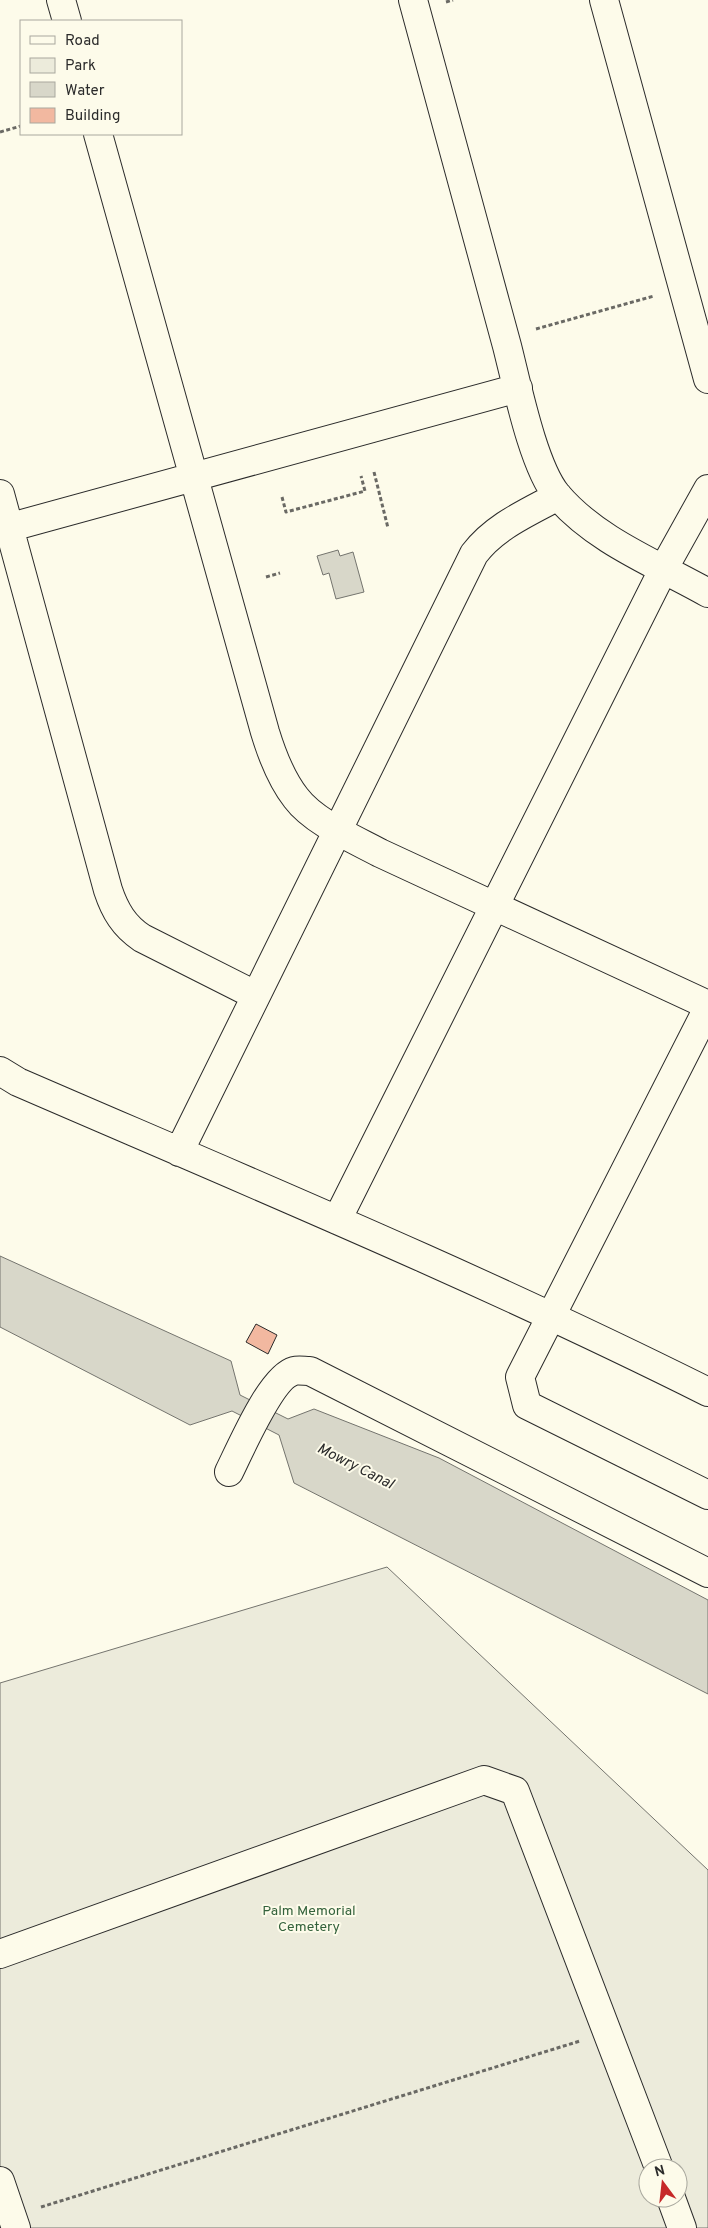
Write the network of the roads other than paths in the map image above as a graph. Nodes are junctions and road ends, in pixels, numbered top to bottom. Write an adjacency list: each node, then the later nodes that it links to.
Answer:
1 (61, 0): 4 (street)
2 (413, 0): 7 (street)
3 (604, 0): 6 (street)
4 (67, 20)
5 (98, 135): 8 (street)
6 (708, 379)
7 (518, 388): 8 (street); 11 (street)
8 (193, 477): 12 (street); 15 (street)
9 (708, 489): 13 (street)
10 (0, 494): 12 (street)
11 (558, 496): 13 (street); 15 (street)
12 (5, 528): 17 (street)
13 (664, 568): 14 (street); 16 (street)
14 (708, 593)
15 (338, 830): 16 (street); 17 (street)
16 (494, 906): 18 (street); 21 (street)
17 (255, 995): 20 (street)
18 (708, 1006): 22 (street)
19 (0, 1071): 20 (street)
20 (179, 1152): 21 (street)
21 (336, 1220): 22 (street)
22 (552, 1316): 23 (street); 25 (street)
23 (708, 1392)
24 (229, 1472): 26 (street)
25 (708, 1495)
26 (708, 1572)
27 (0, 1954): 28 (street)
28 (655, 2158)
29 (0, 2181): 31 (street)
30 (674, 2208): 32 (street)
31 (14, 2222)
32 (682, 2228)

